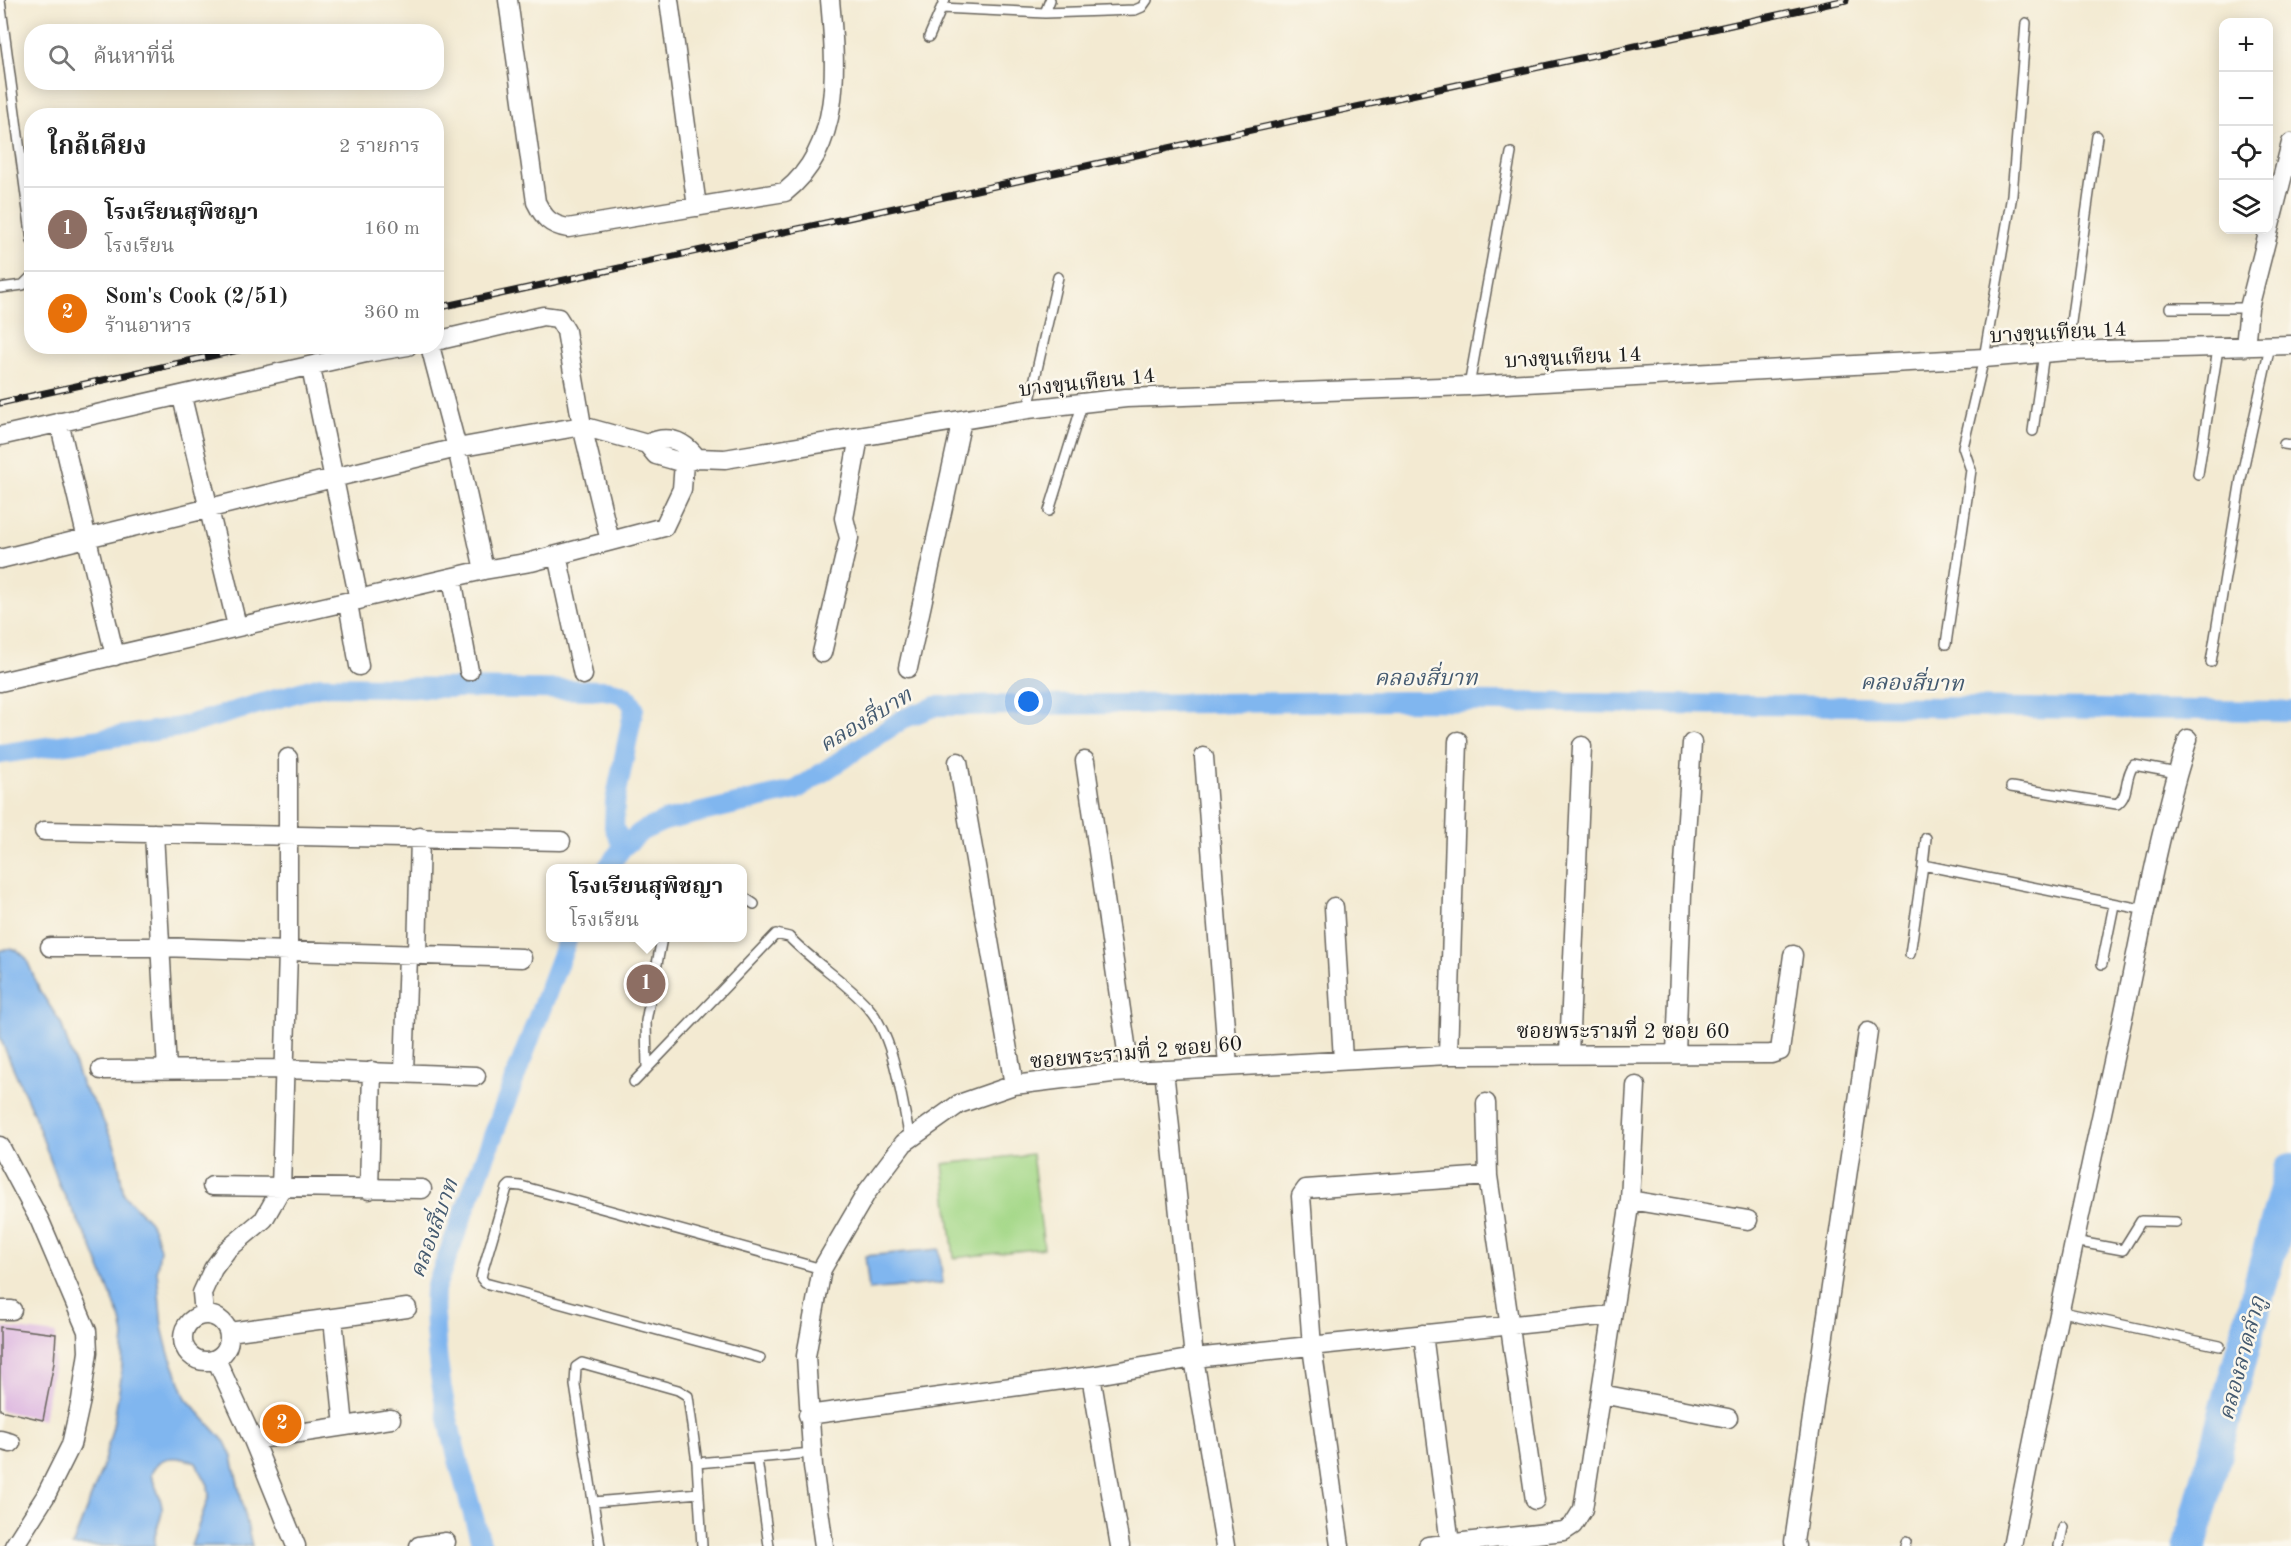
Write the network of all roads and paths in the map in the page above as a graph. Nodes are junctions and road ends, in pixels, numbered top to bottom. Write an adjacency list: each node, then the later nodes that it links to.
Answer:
1 (0, 0): 14 (lane)
2 (508, 0): 15 (street)
3 (669, 0): 15 (street)
4 (830, 0): 15 (street)
5 (1050, 0): 8 (lane)
6 (1147, 0): 8 (lane)
7 (943, 4): 8 (lane); 10 (lane)
8 (1045, 13)
9 (2026, 23): 30 (lane)
10 (929, 37)
11 (2097, 136): 26 (lane)
12 (2291, 143): 20 (street)
13 (1511, 153): 32 (lane)
14 (24, 181)
15 (697, 207)
16 (1058, 278): 35 (lane)
17 (24, 283): 18 (lane)
18 (0, 288)
19 (2170, 308): 20 (lane)
20 (2249, 308): 24 (street)
21 (444, 339): 38 (street)
22 (2291, 345): 23 (street, บางขุนเทียน 14)
23 (2270, 346): 24 (street, บางขุนเทียน 14); 59 (lane)
24 (2245, 347): 25 (street, บางขุนเทียน 14)
25 (2218, 349): 26 (street, บางขุนเทียน 14); 44 (lane)
26 (2067, 351): 27 (street, บางขุนเทียน 14)
27 (2044, 353): 30 (street, บางขุนเทียน 14); 39 (lane)
28 (362, 354): 31 (street)
29 (432, 354): 42 (street)
30 (1984, 358): 32 (street, บางขุนเทียน 14); 56 (lane)
31 (311, 368): 33 (street); 45 (street)
32 (1469, 386): 34 (street, บางขุนเทียน 14)
33 (182, 397): 37 (street); 46 (street)
34 (1083, 402): 35 (street, บางขุนเทียน 14); 47 (lane)
35 (1028, 409): 36 (street, บางขุนเทียน 14)
36 (962, 420): 41 (street, บางขุนเทียน 14); 61 (street)
37 (59, 422): 40 (street); 48 (street)
38 (582, 426): 42 (street); 43 (street, บางขุนเทียน 14); 49 (street)
39 (2033, 431)
40 (0, 436)
41 (860, 437): 43 (street, บางขุนเทียน 14); 57 (street)
42 (457, 448): 45 (street); 52 (street)
43 (696, 460): 49 (street)
44 (2198, 474)
45 (336, 478): 46 (street); 54 (street)
46 (208, 509): 48 (street); 55 (street)
47 (1049, 511)
48 (87, 537): 51 (street); 58 (street)
49 (610, 541): 50 (street)
50 (557, 555): 52 (street); 63 (street)
51 (0, 559)
52 (484, 570): 53 (street)
53 (452, 578): 54 (street); 62 (street)
54 (354, 601): 55 (street); 60 (street)
55 (237, 626): 58 (street)
56 (1946, 644)
57 (822, 653)
58 (115, 656): 64 (street)
59 (2211, 662)
60 (359, 666)
61 (908, 668)
62 (470, 671)
63 (583, 675)
64 (0, 682)
65 (2188, 739): 73 (street)
66 (1458, 741): 99 (street)
67 (1692, 743): 98 (street)
68 (1582, 746): 97 (street)
69 (1204, 757): 101 (street)
70 (288, 758): 77 (street)
71 (1085, 761): 109 (street)
72 (958, 762): 112 (street)
73 (2177, 773): 74 (lane); 86 (street)
74 (2012, 787)
75 (44, 831): 76 (street)
76 (153, 834): 77 (street); 89 (street)
77 (288, 835): 78 (street); 90 (street)
78 (420, 837): 80 (street); 91 (street)
79 (1926, 838): 81 (lane)
80 (561, 841)
81 (1923, 865): 84 (lane); 92 (lane)
82 (747, 899): 83 (lane)
83 (754, 904)
84 (2114, 905): 86 (lane); 95 (lane)
85 (1334, 907): 100 (street)
86 (2146, 910): 125 (street)
87 (661, 942): 102 (lane)
88 (51, 947): 89 (street)
89 (160, 947): 90 (street); 105 (street)
90 (288, 951): 91 (street); 103 (street)
91 (413, 954): 94 (street); 108 (street)
92 (1910, 954)
93 (1793, 955): 98 (street, ซอยพระรามที่ 2 ซอย 60)
94 (522, 958)
95 (2102, 964)
96 (1868, 1032): 167 (street)
97 (1569, 1053): 98 (street, ซอยพระรามที่ 2 ซอย 60); 99 (street, ซอยพระรามที่ 2 ซอย 60)
98 (1676, 1054)
99 (1448, 1055): 100 (street, ซอยพระรามที่ 2 ซอย 60)
100 (1343, 1060): 101 (street, ซอยพระรามที่ 2 ซอย 60)
101 (1228, 1066): 106 (street, ซอยพระรามที่ 2 ซอย 60)
102 (647, 1068): 111 (lane); 115 (lane)
103 (285, 1069): 105 (street); 107 (street); 119 (street)
104 (101, 1070): 105 (street)
105 (167, 1070)
106 (1164, 1070): 109 (street, ซอยพระรามที่ 2 ซอย 60); 138 (street)
107 (372, 1071): 108 (street); 121 (street)
108 (404, 1072): 110 (street)
109 (1130, 1072): 112 (street, ซอยพระรามที่ 2 ซอย 60)
110 (476, 1076)
111 (634, 1082)
112 (1014, 1085): 115 (street, ซอยพระรามที่ 2 ซอย 60)
113 (1636, 1086): 122 (street)
114 (1485, 1103): 117 (street)
115 (910, 1138): 126 (street, ซอยพระรามที่ 2 ซอย 60)
116 (1, 1151): 156 (street)
117 (1488, 1176): 132 (street); 136 (street)
118 (212, 1186): 119 (street)
119 (281, 1189): 121 (street); 129 (street)
120 (422, 1189): 121 (street)
121 (369, 1190)
122 (1630, 1200): 123 (street); 130 (street)
123 (1748, 1220)
124 (2176, 1222): 125 (lane)
125 (2074, 1240): 128 (street)
126 (822, 1269): 137 (lane); 142 (street, ซอยพระรามที่ 2 ซอย 60)
127 (407, 1308): 131 (street)
128 (2058, 1311): 135 (lane); 168 (street)
129 (204, 1314): 133 (street); 139 (street)
130 (1611, 1315): 132 (street); 141 (street)
131 (333, 1319): 133 (street); 145 (street)
132 (1509, 1326): 134 (street); 151 (street)
133 (229, 1332): 139 (street)
134 (1423, 1334): 136 (street); 155 (street)
135 (2220, 1346)
136 (1312, 1347): 138 (street); 165 (street)
137 (760, 1358)
138 (1194, 1358): 140 (street); 164 (street)
139 (216, 1359): 146 (street)
140 (1091, 1376): 142 (street); 163 (street)
141 (1601, 1394): 143 (street); 155 (street)
142 (808, 1415): 147 (street, ซอยพระรามที่ 2 ซอย 60)
143 (1728, 1418)
144 (391, 1419): 145 (street)
145 (344, 1426): 146 (street)
146 (254, 1440): 157 (street)
147 (812, 1453): 148 (lane); 162 (street, ซอยพระรามที่ 2 ซอย 60)
148 (757, 1459): 149 (lane); 161 (lane)
149 (697, 1463): 150 (lane); 152 (lane)
150 (699, 1493): 152 (lane); 160 (lane)
151 (1535, 1500)
152 (594, 1502): 159 (lane)
153 (2063, 1527): 169 (lane)
154 (446, 1542): 158 (street)
155 (1450, 1544): 166 (street)
156 (14, 1546)
157 (296, 1546)
158 (419, 1546)
159 (600, 1546)
160 (702, 1546)
161 (768, 1546)
162 (824, 1546)
163 (1120, 1546)
164 (1225, 1546)
165 (1340, 1546)
166 (1428, 1546)
167 (1796, 1546)
168 (2012, 1546)
169 (2059, 1546)

